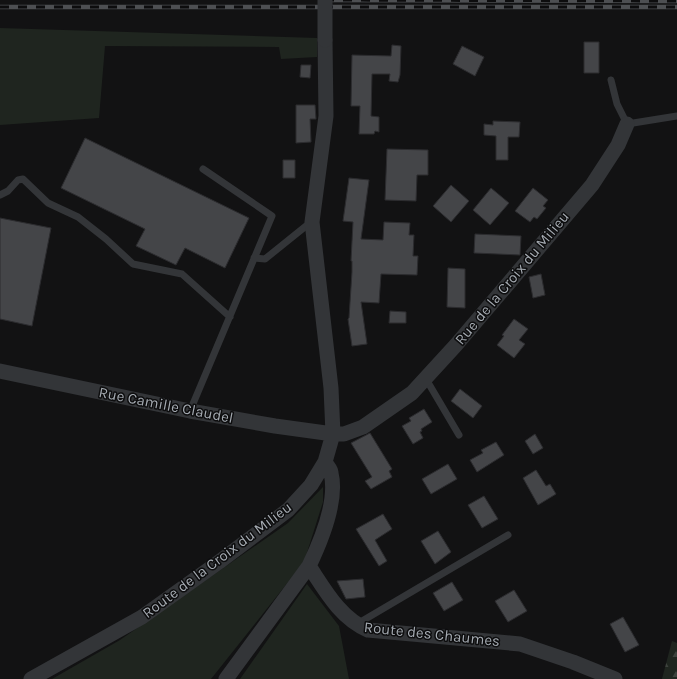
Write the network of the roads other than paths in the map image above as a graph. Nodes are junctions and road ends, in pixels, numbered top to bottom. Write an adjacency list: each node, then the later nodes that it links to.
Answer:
1 (326, 0): 7 (street, bridge)
2 (611, 80): 4 (lane)
3 (677, 116): 4 (lane)
4 (627, 124): 11 (street, Rue de la Croix du Milieu)
5 (203, 169): 8 (lane)
6 (0, 195): 9 (lane)
7 (312, 222): 8 (lane); 13 (street, Route de la Croix du Milieu)
8 (254, 258): 9 (lane)
9 (230, 317): 12 (lane)
10 (0, 371): 12 (street, Rue Camille Claudel)
11 (426, 379): 13 (street, Rue de la Croix du Milieu); 14 (lane)
12 (190, 411): 13 (street, Rue Camille Claudel)
13 (333, 434): 15 (street, Route de la Croix du Milieu)
14 (459, 435)
15 (325, 462): 17 (street); 19 (street, Route de la Croix du Milieu)
16 (508, 535): 18 (lane)
17 (309, 566): 18 (street, Route des Chaumes); 20 (street)
18 (356, 625): 21 (street, Route des Chaumes)
19 (31, 679)
20 (226, 679)
21 (615, 679)

